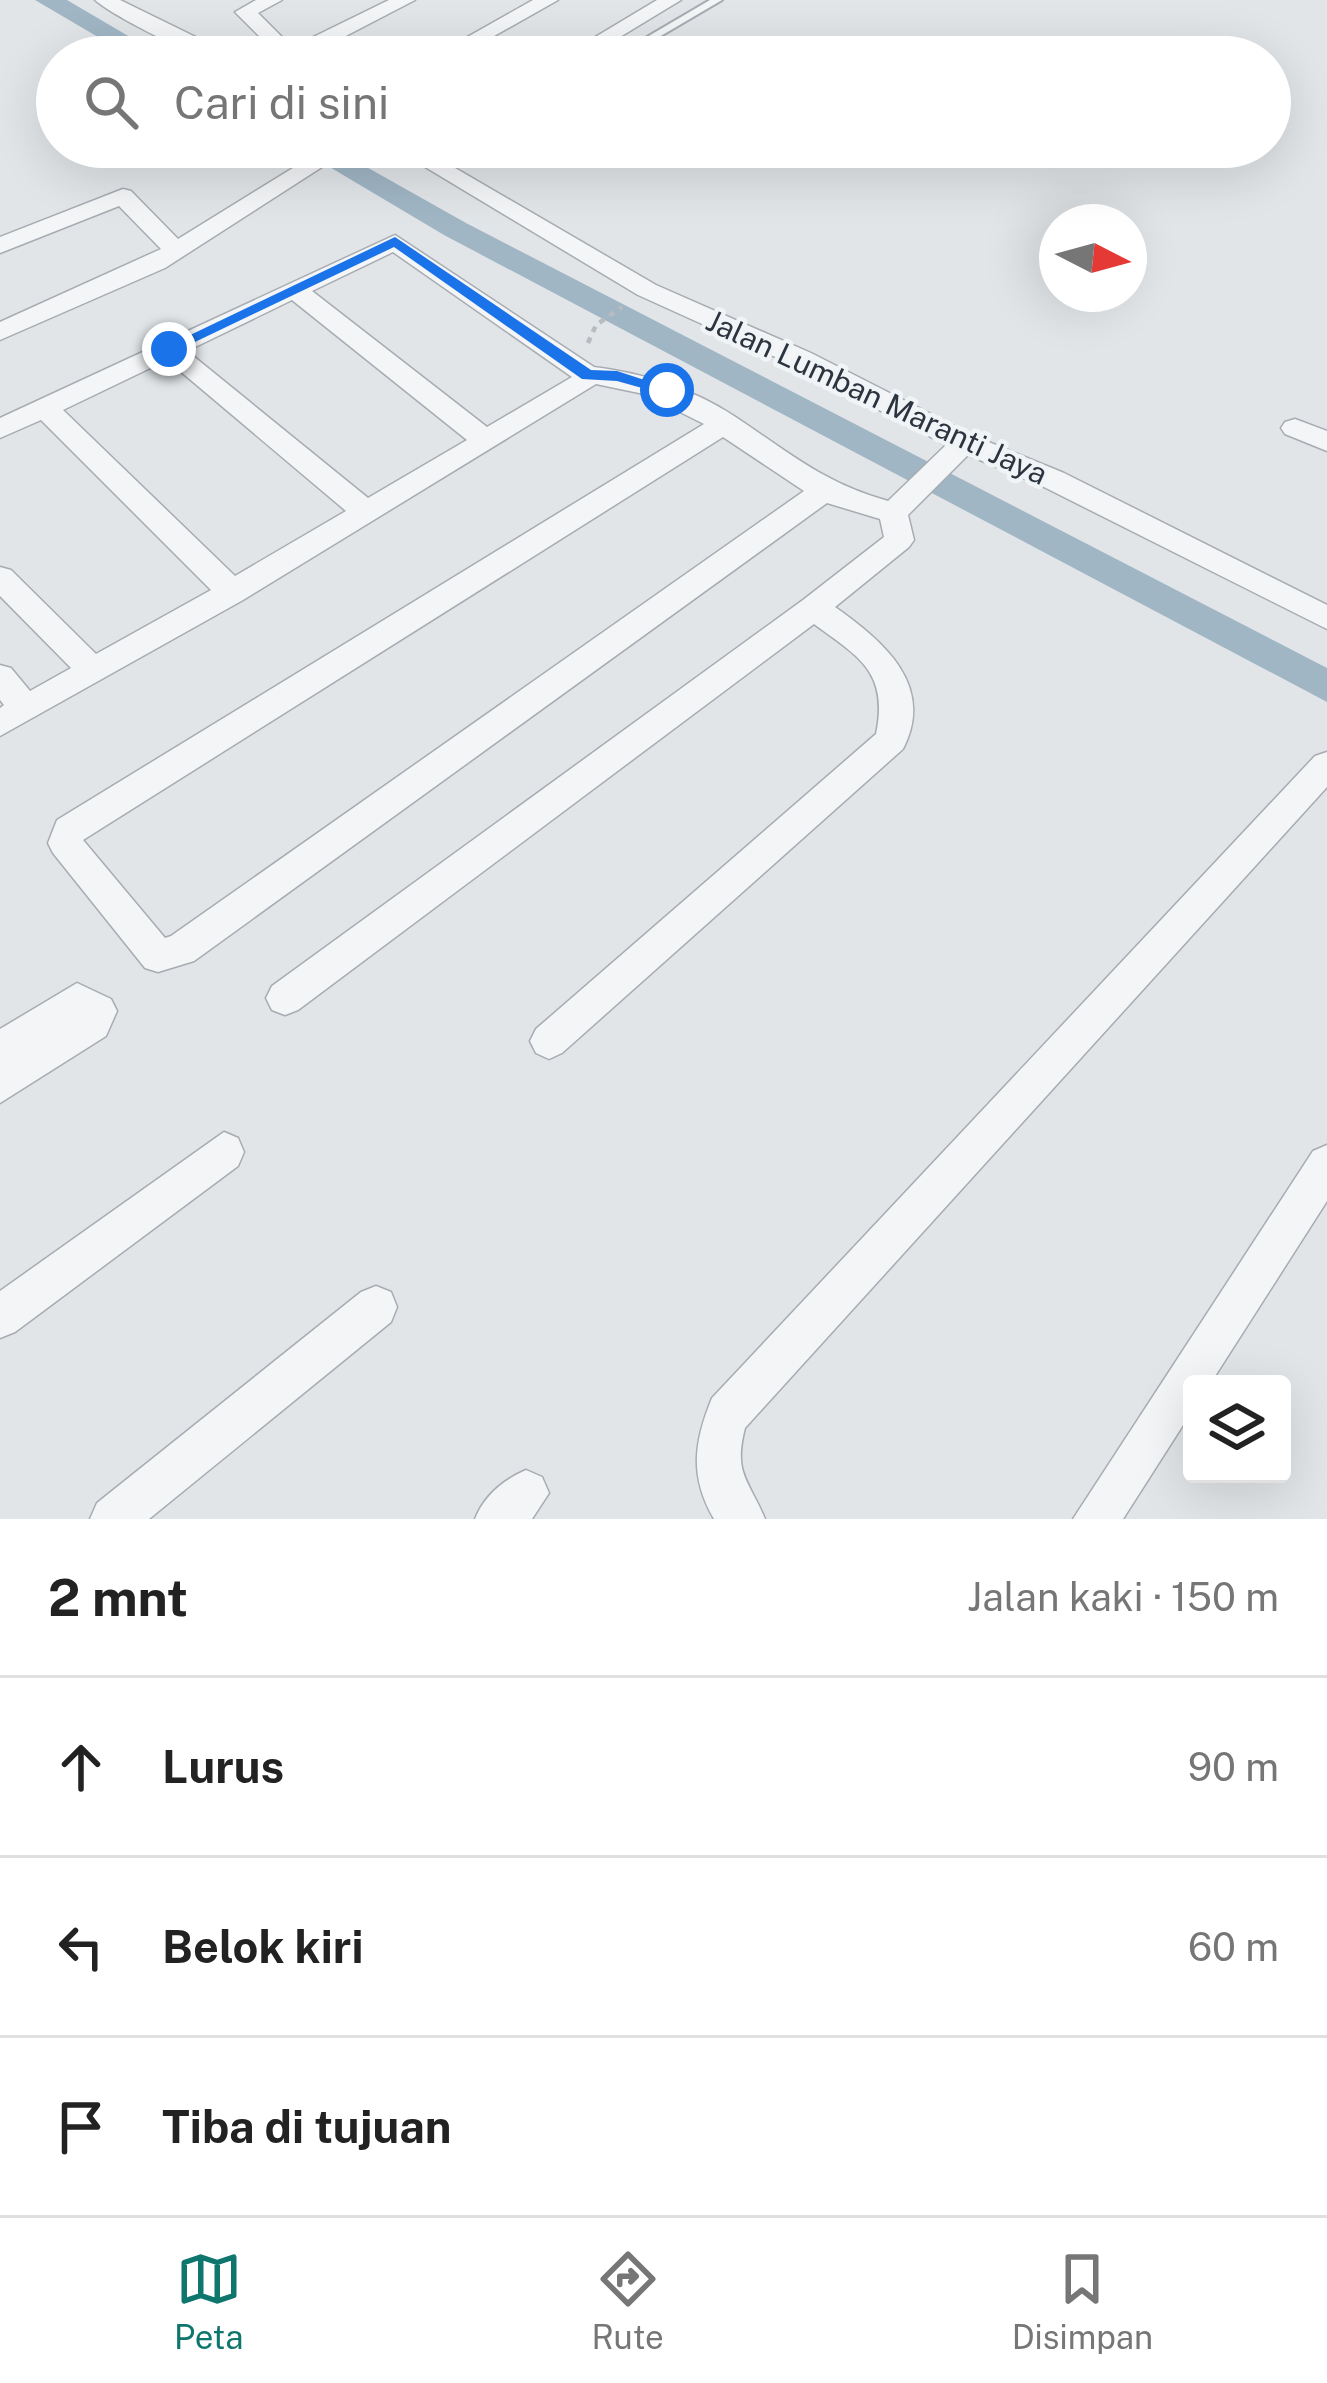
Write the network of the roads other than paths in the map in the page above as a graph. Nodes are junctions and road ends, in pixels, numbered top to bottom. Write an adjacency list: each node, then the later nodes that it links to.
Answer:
1 (105, 0): 7 (street)
2 (272, 0): 8 (street)
3 (405, 0): 9 (street)
4 (548, 0): 10 (street)
5 (671, 0): 11 (street)
6 (717, 0): 12 (lane)
7 (178, 36)
8 (271, 36)
9 (339, 36)
10 (481, 36)
11 (608, 36)
12 (654, 36)
13 (308, 168): 16 (street)
14 (443, 168): 27 (street, Jalan Lumban Maranti Jaya)
15 (0, 246): 16 (street)
16 (176, 250): 18 (street)
17 (295, 290): 19 (street); 20 (street); 25 (street)
18 (0, 332)
19 (169, 349): 21 (street); 30 (street)
20 (587, 375): 22 (street); 25 (street)
21 (43, 406): 24 (street); 32 (street)
22 (726, 422): 28 (street); 28 (street)
23 (1295, 428): 26 (street)
24 (0, 429)
25 (484, 440): 30 (street)
26 (1327, 442)
27 (964, 443): 29 (street); 34 (street, Jalan Lumban Maranti Jaya)
28 (824, 491): 29 (street)
29 (896, 509): 33 (street)
30 (366, 512): 32 (street)
31 (0, 578): 35 (street)
32 (232, 592): 35 (street)
33 (814, 608): 39 (street); 40 (street)
34 (1327, 617)
35 (93, 671): 37 (street)
36 (0, 677): 37 (street)
37 (13, 716)
38 (1327, 765): 48 (street)
39 (285, 998)
40 (549, 1041)
41 (0, 1051): 42 (street)
42 (0, 1085)
43 (224, 1152): 46 (street)
44 (1327, 1165): 49 (street)
45 (376, 1307): 47 (street)
46 (0, 1317)
47 (112, 1519)
48 (742, 1519)
49 (1096, 1519)

